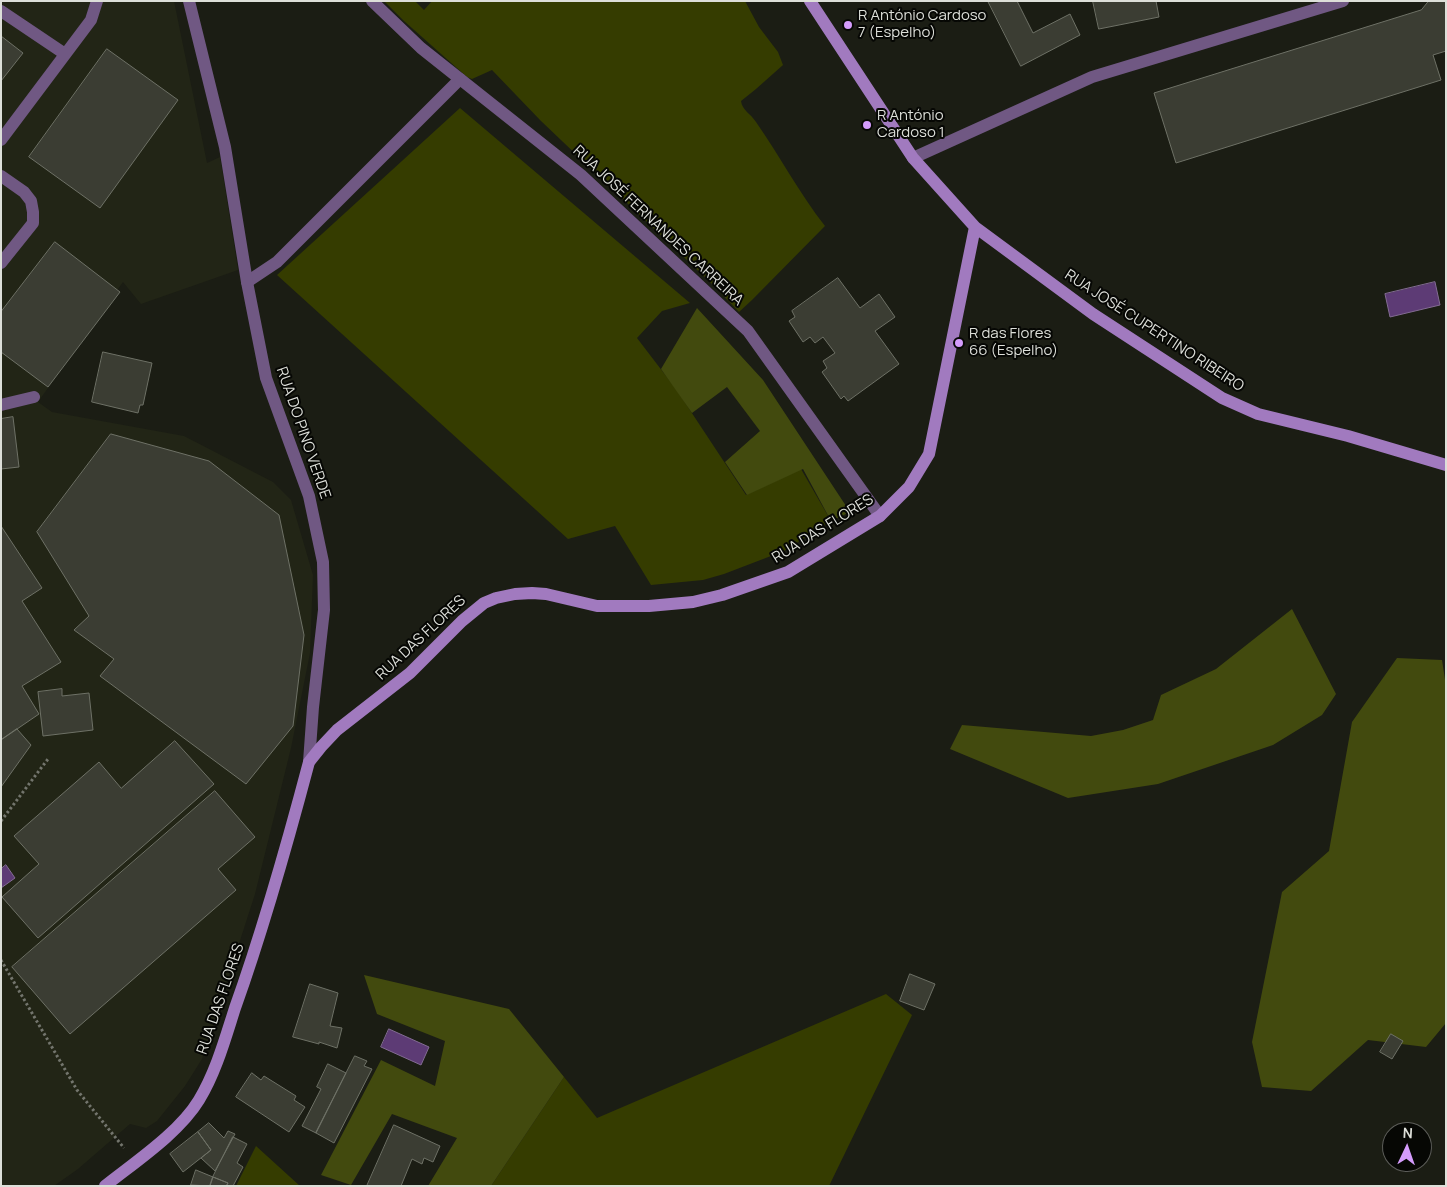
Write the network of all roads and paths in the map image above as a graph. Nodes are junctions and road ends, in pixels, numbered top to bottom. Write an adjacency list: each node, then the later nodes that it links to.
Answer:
1 (97, 1): 7 (street)
2 (189, 1): 14 (street, RUA DO PINO VERDE)
3 (372, 1): 8 (street, RUA JOSÉ FERNANDES CARREIRA)
4 (810, 1): 10 (main road, RUA JOSÉ CUPERTINO RIBEIRO)
5 (1343, 1): 10 (street)
6 (1, 11): 7 (street)
7 (65, 54): 9 (street)
8 (460, 79): 14 (street); 18 (street, RUA JOSÉ FERNANDES CARREIRA)
9 (1, 140)
10 (913, 158): 12 (main road, RUA JOSÉ CUPERTINO RIBEIRO)
11 (1, 176): 13 (street)
12 (975, 227): 17 (main road, RUA JOSÉ CUPERTINO RIBEIRO); 18 (main road, RUA DAS FLORES)
13 (1, 263)
14 (247, 282): 20 (street, RUA DO PINO VERDE)
15 (34, 397): 16 (street)
16 (1, 405)
17 (1446, 464)
18 (880, 516): 20 (main road, RUA DAS FLORES)
19 (48, 759): 21 (path)
20 (309, 762): 23 (main road, RUA DAS FLORES)
21 (1, 821)
22 (1, 960): 23 (path)
23 (136, 1162): 24 (main road, RUA DAS FLORES)
24 (104, 1186)

